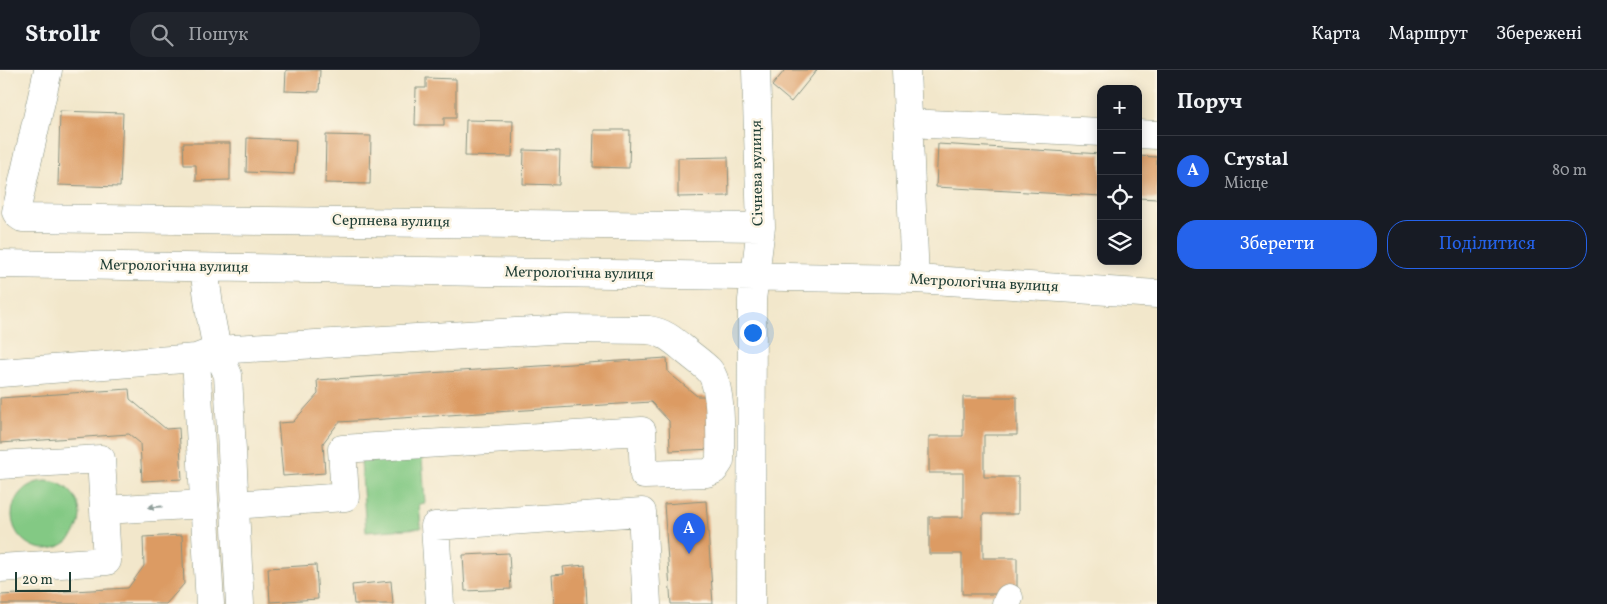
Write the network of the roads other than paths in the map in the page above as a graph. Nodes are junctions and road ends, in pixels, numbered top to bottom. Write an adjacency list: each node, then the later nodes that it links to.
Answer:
1 (48, 70): 8 (street, Серпнева вулиця)
2 (756, 70): 8 (street, Січнева вулиця)
3 (906, 70): 4 (street)
4 (908, 123): 5 (street); 12 (street)
5 (1097, 132)
6 (1142, 134): 7 (street)
7 (1157, 134)
8 (761, 227): 11 (street, Січнева вулиця)
9 (0, 264): 10 (street, Метрологічна вулиця)
10 (204, 268): 11 (street, Метрологічна вулиця); 14 (street)
11 (755, 277): 12 (street, Метрологічна вулиця); 25 (street, Січнева вулиця)
12 (915, 279): 13 (street, Метрологічна вулиця)
13 (1157, 294)
14 (206, 354): 15 (street); 17 (street); 18 (street); 18 (street)
15 (0, 373)
16 (0, 466): 19 (street)
17 (204, 504): 19 (street, one-way to 19); 21 (street)
18 (234, 505): 22 (street)
19 (105, 510): 20 (street)
20 (0, 568)
21 (210, 604)
22 (240, 604)
23 (440, 604): 24 (street)
24 (647, 604)
25 (751, 604)

